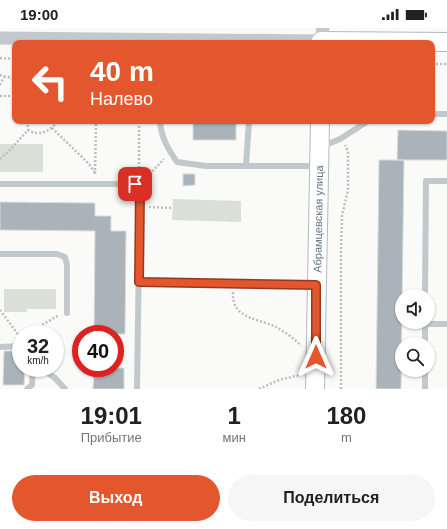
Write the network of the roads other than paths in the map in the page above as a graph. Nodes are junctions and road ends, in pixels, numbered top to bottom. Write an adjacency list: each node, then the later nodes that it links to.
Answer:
1 (322, 37): 4 (street); 5 (street)
2 (0, 38): 3 (street)
3 (106, 40)
4 (270, 40)
5 (397, 40)
6 (435, 42): 7 (street)
7 (447, 42)
8 (435, 114): 9 (lane)
9 (447, 114)
10 (160, 124): 15 (lane)
11 (249, 124): 15 (lane)
12 (320, 124): 14 (street, Абрамцевская улица)
13 (363, 124): 14 (lane)
14 (320, 148): 16 (street, Абрамцевская улица)
15 (246, 166): 16 (lane)
16 (320, 166): 21 (street, Абрамцевская улица)
17 (447, 181): 22 (lane)
18 (0, 184): 20 (lane)
19 (0, 254): 23 (lane)
20 (139, 282): 21 (lane); 33 (lane)
21 (316, 285): 34 (street, Абрамцевская улица)
22 (425, 289)
23 (67, 312)
24 (435, 323): 25 (lane)
25 (447, 324)
26 (12, 346): 27 (lane)
27 (0, 347)
28 (32, 377): 31 (lane)
29 (54, 377): 32 (lane)
30 (425, 377): 35 (lane)
31 (27, 389)
32 (65, 389)
33 (137, 389)
34 (315, 389)
35 (425, 389)

